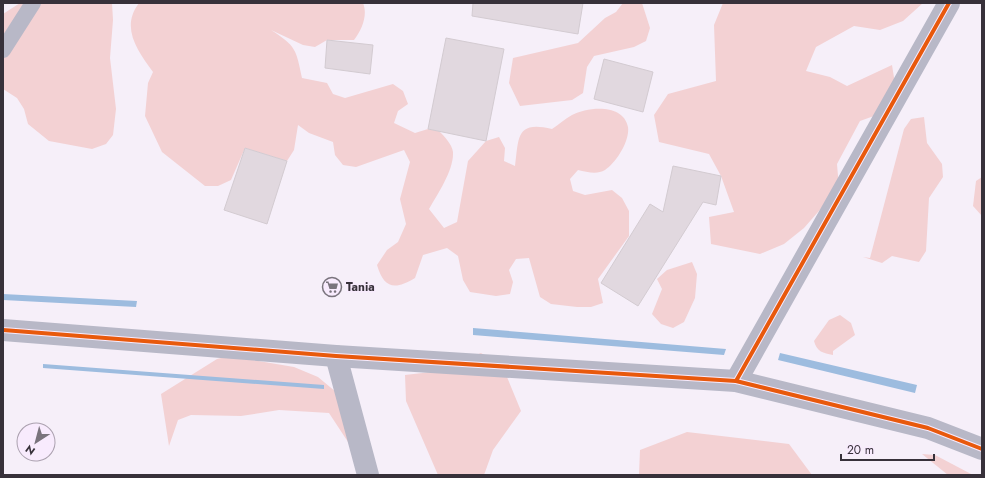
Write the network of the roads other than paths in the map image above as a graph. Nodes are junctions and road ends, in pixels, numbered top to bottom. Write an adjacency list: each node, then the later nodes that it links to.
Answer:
1 (33, 3): 3 (lane)
2 (949, 3): 6 (street)
3 (3, 50)
4 (3, 330): 5 (street)
5 (336, 356): 6 (street); 8 (street)
6 (736, 381): 7 (street)
7 (982, 449)
8 (368, 475)

